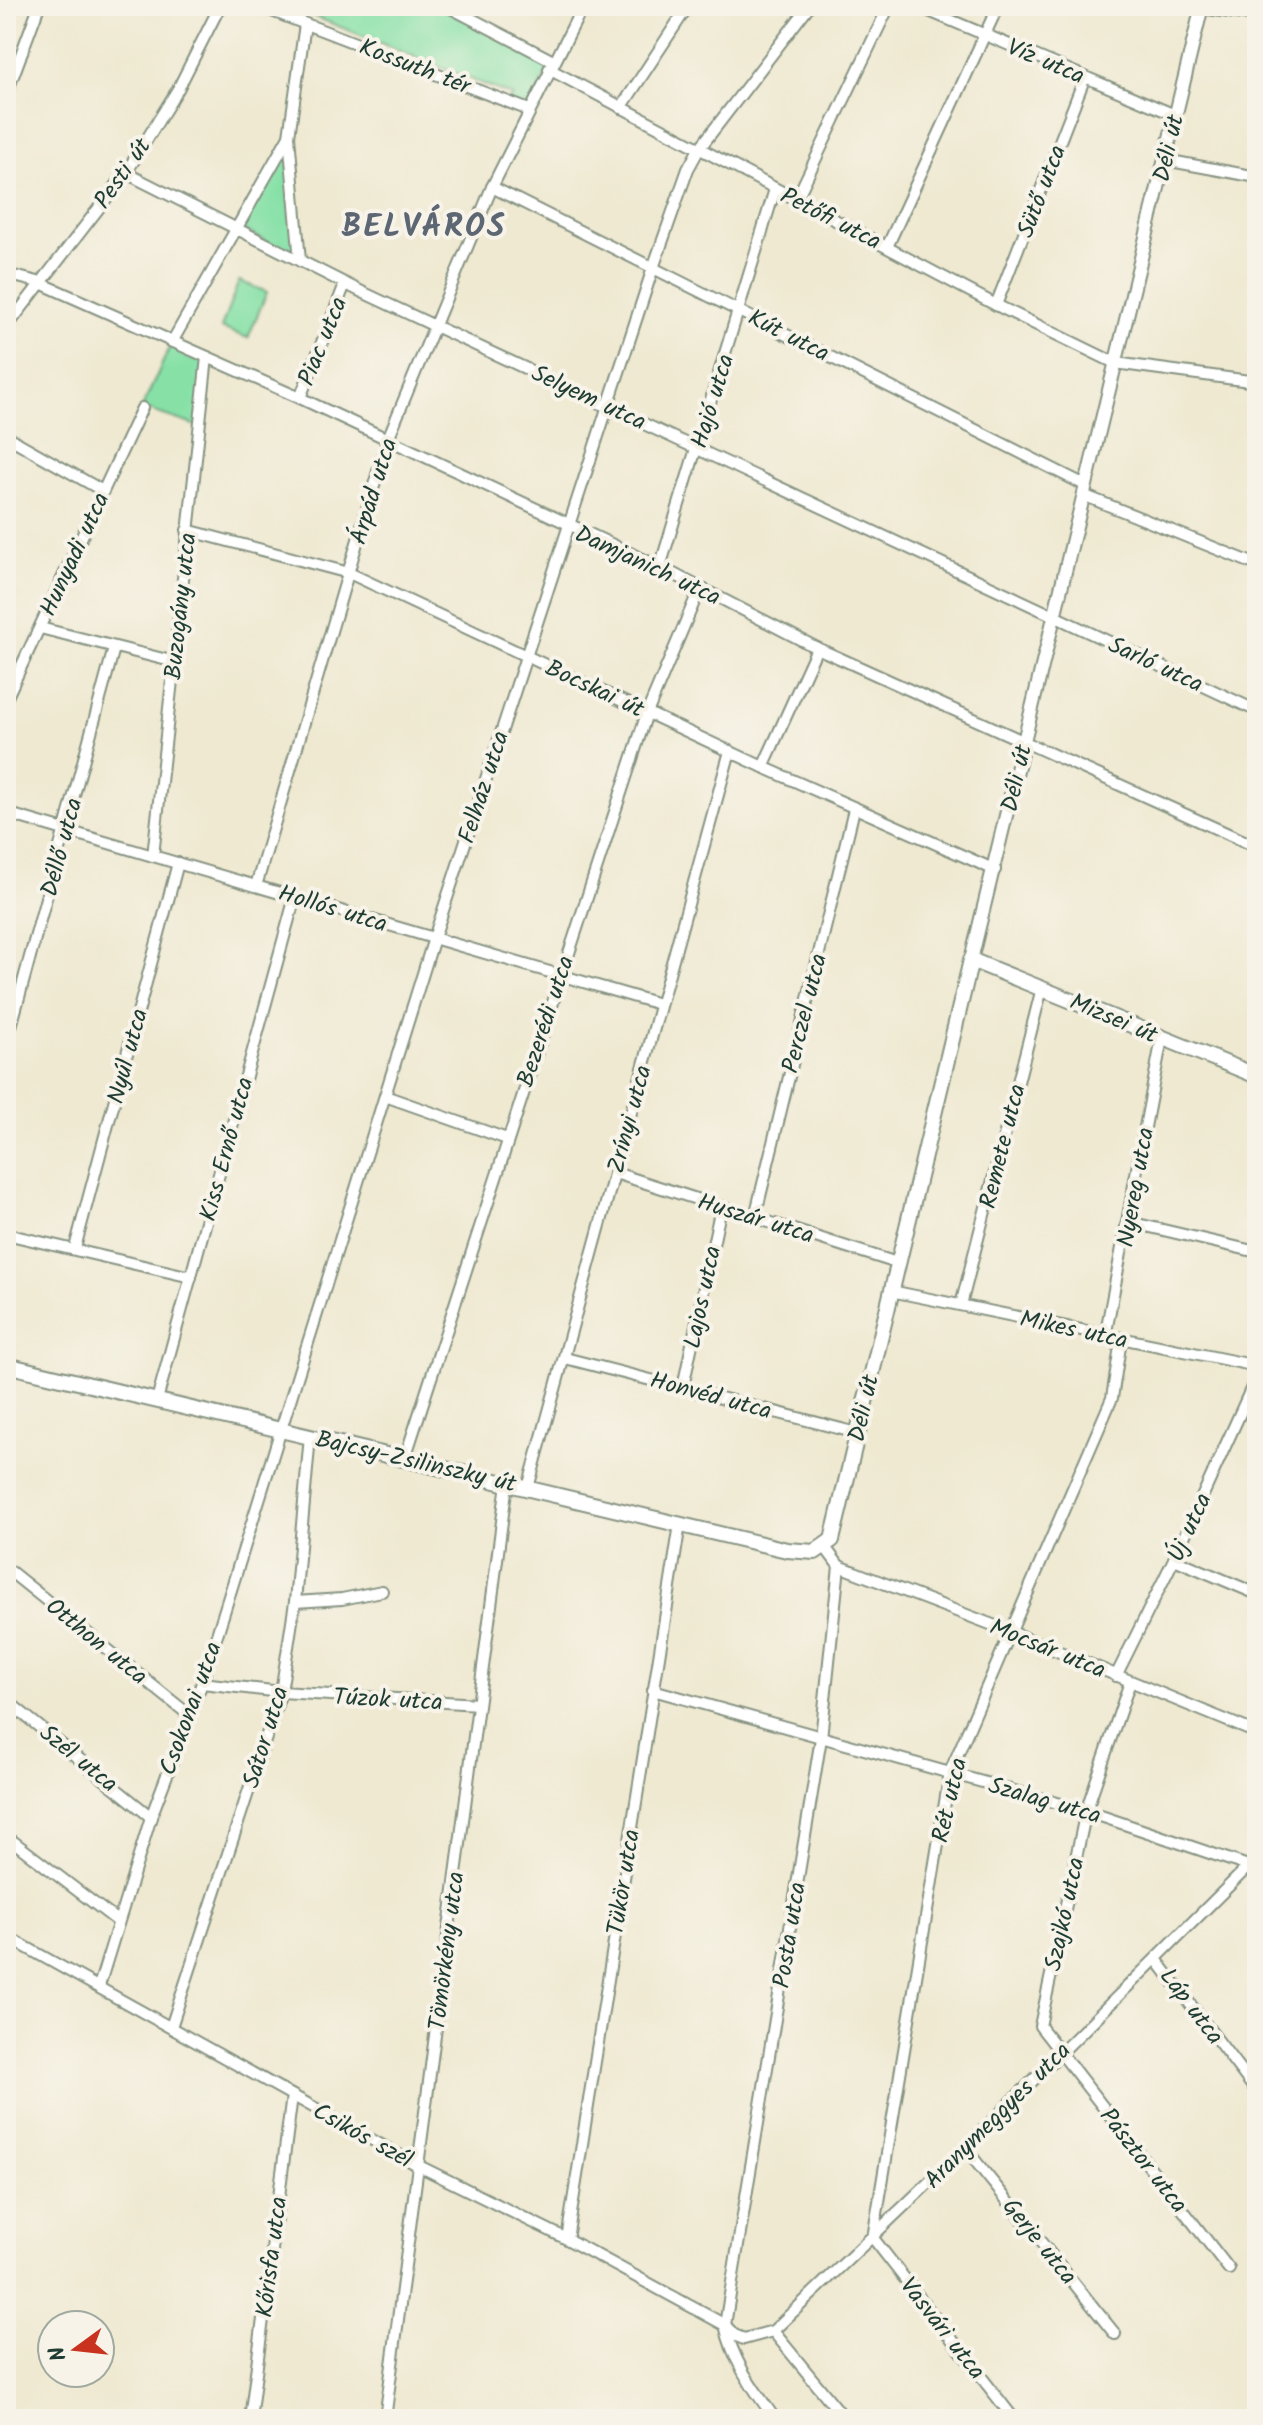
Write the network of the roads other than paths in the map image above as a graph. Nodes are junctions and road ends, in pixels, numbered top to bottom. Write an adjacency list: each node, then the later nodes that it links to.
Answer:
1 (39, 6): 20 (street)
2 (208, 6): 15 (street)
3 (220, 6): 15 (street, Pesti út)
4 (259, 6): 16 (street, Kossuth tér)
5 (447, 6): 13 (street)
6 (583, 6): 18 (street)
7 (688, 6): 21 (street)
8 (809, 6): 25 (street, Felház utca)
9 (889, 6): 31 (street)
10 (917, 6): 17 (street, Víz utca)
11 (998, 6): 17 (street)
12 (1202, 7): 14 (street); 23 (street, Déli út)
13 (469, 10): 18 (street)
14 (1257, 16)
15 (214, 18): 27 (street, Pesti út)
16 (305, 24): 22 (street, Kossuth tér); 24 (street)
17 (985, 36): 19 (street, Víz utca); 33 (street)
18 (551, 65): 21 (street, Petőfi utca); 22 (street)
19 (1085, 77): 23 (street, Víz utca); 39 (street, Sütő utca)
20 (6, 95)
21 (621, 108): 25 (street, Petőfi utca)
22 (529, 110): 29 (street, Árpád utca)
23 (1175, 115): 26 (street, Déli út)
24 (289, 136): 32 (street); 34 (street)
25 (699, 149): 30 (street, Petőfi utca); 35 (street, Felház utca)
26 (1165, 160): 28 (street); 45 (street, Déli út)
27 (126, 173): 32 (street, Selyem utca); 37 (street, Pesti út)
28 (1257, 177)
29 (492, 187): 35 (street, Kút utca); 41 (street, Árpád utca)
30 (775, 189): 31 (street, Petőfi utca); 40 (street, Hajó utca)
31 (796, 200): 33 (street, Petőfi utca)
32 (235, 227): 34 (street, Selyem utca); 43 (street)
33 (887, 247): 39 (street, Petőfi utca)
34 (300, 261): 38 (street, Selyem utca)
35 (653, 268): 40 (street, Kút utca); 48 (street, Felház utca)
36 (6, 274): 37 (street, Damjanich utca)
37 (38, 282): 42 (street, Pesti út); 43 (street, Damjanich utca)
38 (345, 284): 41 (street, Selyem utca); 47 (street, Piac utca)
39 (996, 305): 45 (street, Petőfi utca)
40 (739, 310): 52 (street, Hajó utca); 53 (street, Kút utca)
41 (432, 325): 48 (street, Selyem utca); 51 (street, Árpád utca)
42 (6, 328)
43 (172, 342): 44 (street, Damjanich utca)
44 (207, 357): 47 (street, Damjanich utca); 56 (street, Buzogány utca)
45 (1115, 363): 46 (street, Petőfi utca); 53 (street, Déli út)
46 (1257, 382)
47 (300, 398): 51 (street, Damjanich utca)
48 (608, 406): 52 (street, Selyem utca); 55 (street, Felház utca)
49 (142, 408): 54 (street, Hunyadi utca)
50 (6, 436): 54 (street)
51 (387, 441): 55 (street, Damjanich utca); 59 (street, Árpád utca)
52 (698, 448): 58 (street, Hajó utca); 61 (street, Selyem utca)
53 (1084, 490): 57 (street, Kút utca); 61 (street, Déli út)
54 (103, 491): 62 (street, Hunyadi utca)
55 (569, 527): 58 (street, Damjanich utca); 65 (street, Felház utca)
56 (187, 530): 59 (street, Bocskai út); 66 (street, Buzogány utca)
57 (1257, 565)
58 (660, 567): 60 (street, Damjanich utca)
59 (349, 573): 65 (street, Bocskai út); 80 (street, Árpád utca)
60 (700, 588): 64 (street, Damjanich utca); 69 (street, Bezerédi utca)
61 (1054, 617): 68 (street, Sarló utca); 70 (street, Déli út)
62 (40, 628): 63 (street); 67 (street, Hunyadi utca)
63 (114, 648): 66 (street); 75 (street, Déllő utca)
64 (817, 648): 70 (street, Damjanich utca); 72 (street)
65 (525, 656): 69 (street, Bocskai út); 82 (street, Felház utca)
66 (175, 662): 77 (street, Buzogány utca)
67 (6, 699)
68 (1257, 711)
69 (647, 713): 71 (street, Bocskai út); 84 (street, Bezerédi utca)
70 (1024, 741): 76 (street, Damjanich utca); 79 (street, Déli út)
71 (730, 751): 72 (street, Bocskai út); 86 (street, Zrínyi utca)
72 (763, 767): 73 (street, Bocskai út)
73 (854, 809): 79 (street, Bocskai út); 94 (street, Perczel utca)
74 (6, 813): 75 (street, Hollós utca)
75 (65, 832): 77 (street, Hollós utca); 88 (street, Déllő utca)
76 (1257, 847)
77 (153, 856): 78 (street, Hollós utca)
78 (178, 863): 80 (street, Hollós utca); 97 (street, Nyúl utca)
79 (995, 870): 83 (street, Déli út)
80 (256, 886): 81 (street, Hollós utca)
81 (295, 897): 82 (street, Hollós utca); 100 (street, Kiss Ernő utca)
82 (434, 938): 84 (street, Hollós utca); 90 (street, Felház utca)
83 (971, 960): 85 (main road, Mizsei út); 99 (main road, Déli út)
84 (560, 974): 86 (street, Hollós utca); 91 (street, Bezerédi utca)
85 (1042, 988): 87 (main road, Mizsei út); 102 (street, Remete utca)
86 (659, 1004): 92 (street, Zrínyi utca)
87 (1162, 1038): 89 (main road, Mizsei út); 95 (street, Nyereg utca)
88 (6, 1045)
89 (1257, 1076)
90 (385, 1096): 91 (street); 111 (street, Felház utca)
91 (507, 1139): 114 (street, Bezerédi utca)
92 (615, 1173): 93 (street, Huszár utca); 105 (street, Zrínyi utca)
93 (721, 1207): 94 (street, Huszár utca); 109 (street, Lajos utca)
94 (755, 1217): 99 (street, Huszár utca)
95 (1129, 1222): 98 (street); 103 (street, Nyereg utca)
96 (6, 1234): 97 (street)
97 (75, 1248): 100 (street)
98 (1257, 1252)
99 (897, 1263): 101 (main road, Déli út)
100 (191, 1277): 110 (street, Kiss Ernő utca)
101 (891, 1291): 102 (street, Mikes utca); 112 (main road, Déli út)
102 (961, 1305): 103 (street, Mikes utca)
103 (1105, 1337): 104 (street, Mikes utca)
104 (1121, 1340): 107 (street, Mikes utca); 125 (street, Rét utca)
105 (565, 1358): 109 (street, Honvéd utca); 116 (street, Zrínyi utca)
106 (6, 1365): 110 (main road, Bajcsy-Zsilinszky út)
107 (1257, 1366)
108 (1257, 1376): 119 (street, Új utca)
109 (683, 1387): 112 (street, Honvéd utca)
110 (157, 1400): 111 (main road, Bajcsy-Zsilinszky út)
111 (278, 1429): 113 (main road, Bajcsy-Zsilinszky út); 128 (street, Csokonai utca)
112 (857, 1433): 118 (main road, Déli út)
113 (310, 1436): 114 (main road, Bajcsy-Zsilinszky út); 124 (street, Sátor utca)
114 (405, 1458): 115 (main road, Bajcsy-Zsilinszky út)
115 (507, 1483): 116 (main road, Bajcsy-Zsilinszky út); 132 (street, Tömörkény utca)
116 (528, 1488): 117 (main road, Bajcsy-Zsilinszky út)
117 (680, 1524): 118 (main road, Bajcsy-Zsilinszky út); 129 (street, Tükör utca)
118 (825, 1547): 120 (street)
119 (1174, 1559): 123 (street); 126 (street, Új utca)
120 (839, 1566): 125 (street, Mocsár utca); 135 (street, Posta utca)
121 (6, 1568): 133 (street, Otthon utca)
122 (382, 1591): 124 (street)
123 (1257, 1594)
124 (295, 1602): 130 (street, Sátor utca)
125 (1011, 1632): 126 (street, Mocsár utca); 136 (street, Rét utca)
126 (1116, 1676): 127 (street, Mocsár utca)
127 (1130, 1682): 134 (street, Mocsár utca); 137 (street, Szajkó utca)
128 (202, 1683): 130 (street, Túzok utca); 133 (street, Csokonai utca)
129 (653, 1690): 135 (street, Szalag utca); 153 (street, Tükör utca)
130 (281, 1692): 132 (street, Túzok utca); 146 (street, Sátor utca)
131 (6, 1700): 138 (street, Szél utca)
132 (478, 1704): 151 (street, Tömörkény utca)
133 (188, 1714): 138 (street, Csokonai utca)
134 (1257, 1733)
135 (821, 1738): 136 (street, Szalag utca); 155 (street, Posta utca)
136 (950, 1772): 137 (street, Szalag utca); 152 (street, Rét utca)
137 (1086, 1811): 141 (street, Szalag utca); 147 (street, Szajkó utca)
138 (151, 1817): 142 (street, Csokonai utca)
139 (6, 1836): 142 (street)
140 (1257, 1858): 141 (street, Aranymeggyes utca)
141 (1248, 1866): 144 (street, Aranymeggyes utca)
142 (116, 1920): 145 (street, Csokonai utca)
143 (6, 1936): 145 (street, Csikós szél)
144 (1156, 1959): 147 (street, Aranymeggyes utca); 148 (street, Láp utca)
145 (99, 1986): 146 (street, Csikós szél)
146 (171, 2027): 149 (street, Csikós szél)
147 (1059, 2051): 150 (street, Aranymeggyes utca); 154 (street, Pásztor utca)
148 (1257, 2092)
149 (292, 2096): 151 (street, Csikós szél); 158 (street, Kőrisfa utca)
150 (965, 2148): 152 (street, Aranymeggyes utca); 157 (street, Gerje utca)
151 (419, 2166): 153 (street, Csikós szél); 159 (street, Tömörkény utca)
152 (873, 2238): 156 (street, Aranymeggyes utca); 162 (street, Vasvári utca)
153 (567, 2239): 155 (street, Csikós szél)
154 (1229, 2269)
155 (725, 2325): 156 (street); 160 (street)
156 (773, 2331): 161 (street)
157 (1115, 2334)
158 (250, 2419)
159 (385, 2419)
160 (775, 2419)
161 (845, 2419)
162 (1014, 2419)

